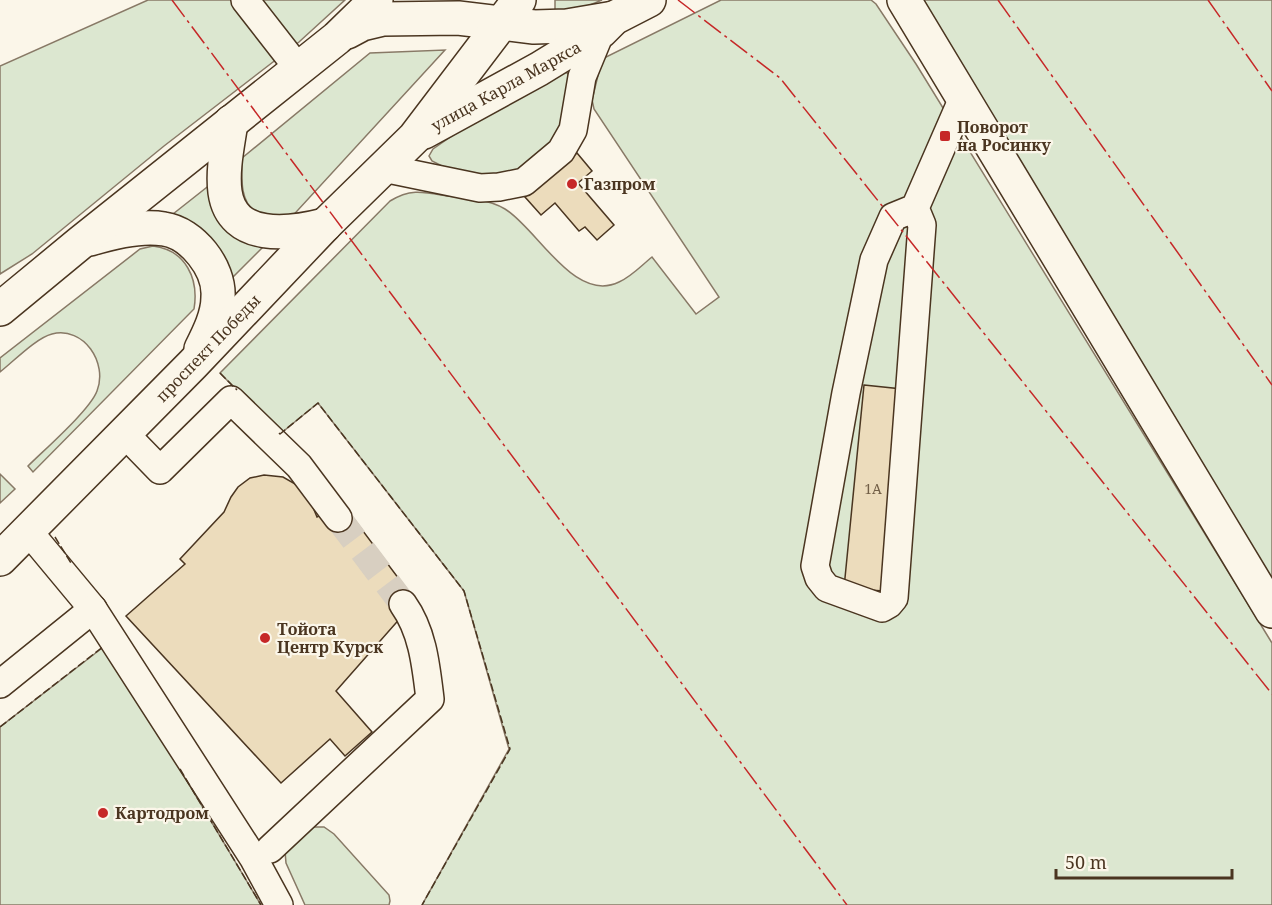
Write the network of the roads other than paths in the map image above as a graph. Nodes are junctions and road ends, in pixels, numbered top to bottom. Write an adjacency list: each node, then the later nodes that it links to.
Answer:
1 (245, 0): 8 (street)
2 (376, 0): 7 (main road)
3 (649, 0): 6 (main road, улица Карла Маркса)
4 (904, 0): 9 (main road)
5 (510, 11): 6 (main road); 7 (main road); 11 (main road, улица Карла Маркса)
6 (608, 25): 11 (main road, улица Карла Маркса); 12 (street)
7 (337, 38): 8 (main road)
8 (298, 68): 10 (main road)
9 (963, 98): 13 (street); 24 (main road)
10 (231, 122): 14 (main road); 15 (main road)
11 (415, 136): 12 (main road, проспект Победы)
12 (383, 168): 14 (main road, проспект Победы)
13 (915, 208): 13 (street)
14 (325, 225): 17 (main road, проспект Победы)
15 (80, 243): 16 (main road); 17 (main road)
16 (0, 309)
17 (193, 364): 18 (main road, проспект Победы)
18 (125, 434): 19 (street); 20 (main road, проспект Победы)
19 (338, 518)
20 (29, 532): 21 (main road, проспект Победы); 23 (street)
21 (0, 559)
22 (403, 604): 26 (street)
23 (93, 609): 25 (street); 27 (street)
24 (1272, 612)
25 (0, 684)
26 (270, 849)
27 (279, 905)

